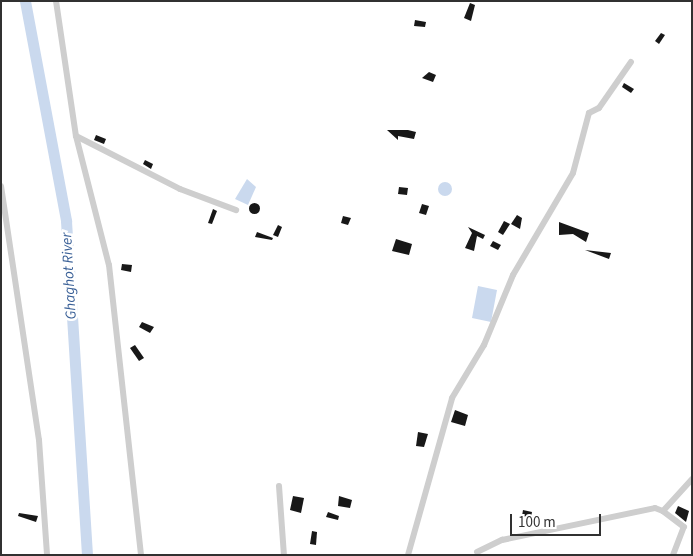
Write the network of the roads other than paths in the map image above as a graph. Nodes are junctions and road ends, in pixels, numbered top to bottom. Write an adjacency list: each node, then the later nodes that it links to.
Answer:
1 (56, 1): 3 (street)
2 (631, 62): 13 (street)
3 (76, 136): 5 (street); 11 (street)
4 (1, 186): 10 (street)
5 (236, 210)
6 (692, 479): 8 (street)
7 (279, 486): 12 (street)
8 (663, 511): 9 (street); 14 (street)
9 (478, 552)
10 (47, 555)
11 (141, 555)
12 (284, 555)
13 (408, 555)
14 (672, 555)

